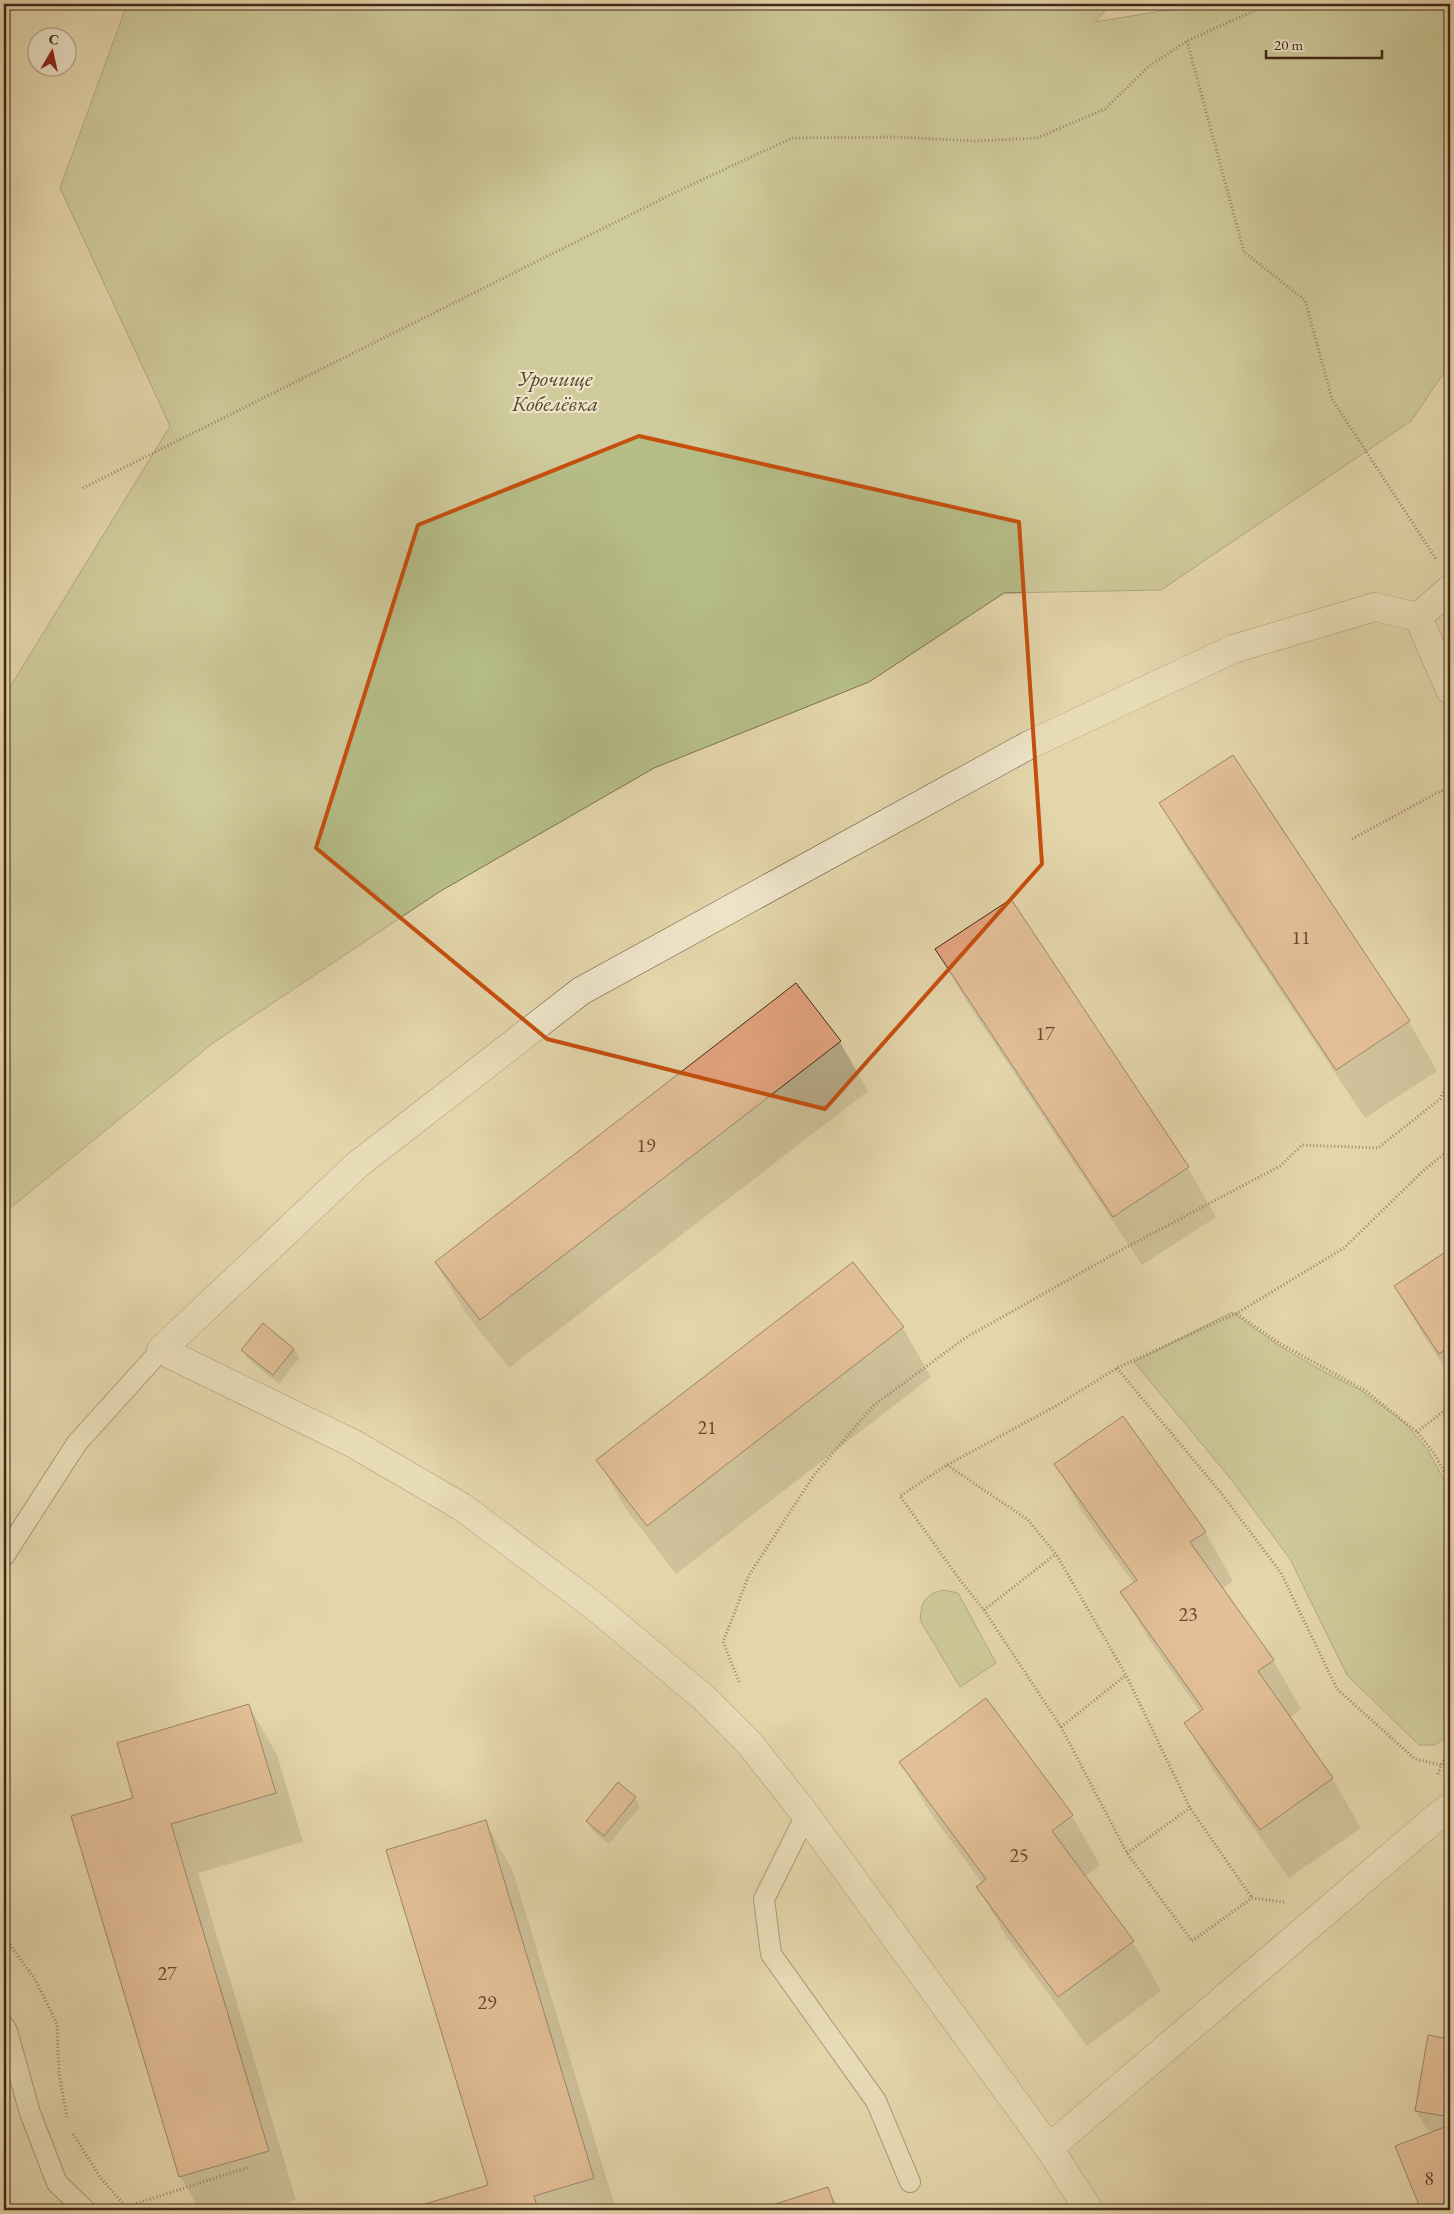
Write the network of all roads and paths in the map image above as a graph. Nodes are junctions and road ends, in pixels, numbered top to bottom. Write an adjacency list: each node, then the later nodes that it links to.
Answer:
1 (1269, 4): 2 (path)
2 (1188, 41): 3 (path); 4 (path)
3 (83, 488)
4 (1440, 564)
5 (1450, 589): 6 (street)
6 (1418, 617): 7 (street); 13 (street)
7 (1450, 690)
8 (1450, 786): 9 (path)
9 (1352, 839)
10 (1450, 1076): 23 (path)
11 (1450, 1149): 12 (path)
12 (1237, 1313): 14 (path); 16 (path)
13 (161, 1350): 20 (lane); 30 (street)
14 (1117, 1368): 17 (path); 26 (path)
15 (1450, 1406): 16 (path)
16 (1417, 1432): 18 (path)
17 (947, 1465): 19 (path); 21 (path)
18 (1450, 1483)
19 (1056, 1554): 21 (path); 22 (path)
20 (4, 1556)
21 (984, 1610): 24 (path)
22 (1126, 1675): 24 (path); 29 (path)
23 (741, 1686)
24 (1061, 1727): 31 (path)
25 (1450, 1750): 26 (path)
26 (1441, 1765): 27 (path)
27 (1435, 1783)
28 (1450, 1807): 36 (street)
29 (1190, 1808): 31 (path); 32 (path)
30 (806, 1815): 36 (street); 38 (lane)
31 (1127, 1853): 32 (path)
32 (1252, 1898): 33 (path)
33 (1289, 1902)
34 (4, 1936): 39 (path)
35 (4, 2026): 40 (lane)
36 (1049, 2148): 41 (street)
37 (249, 2167): 39 (path)
38 (910, 2182)
39 (127, 2209)
40 (85, 2210)
41 (1089, 2210)

